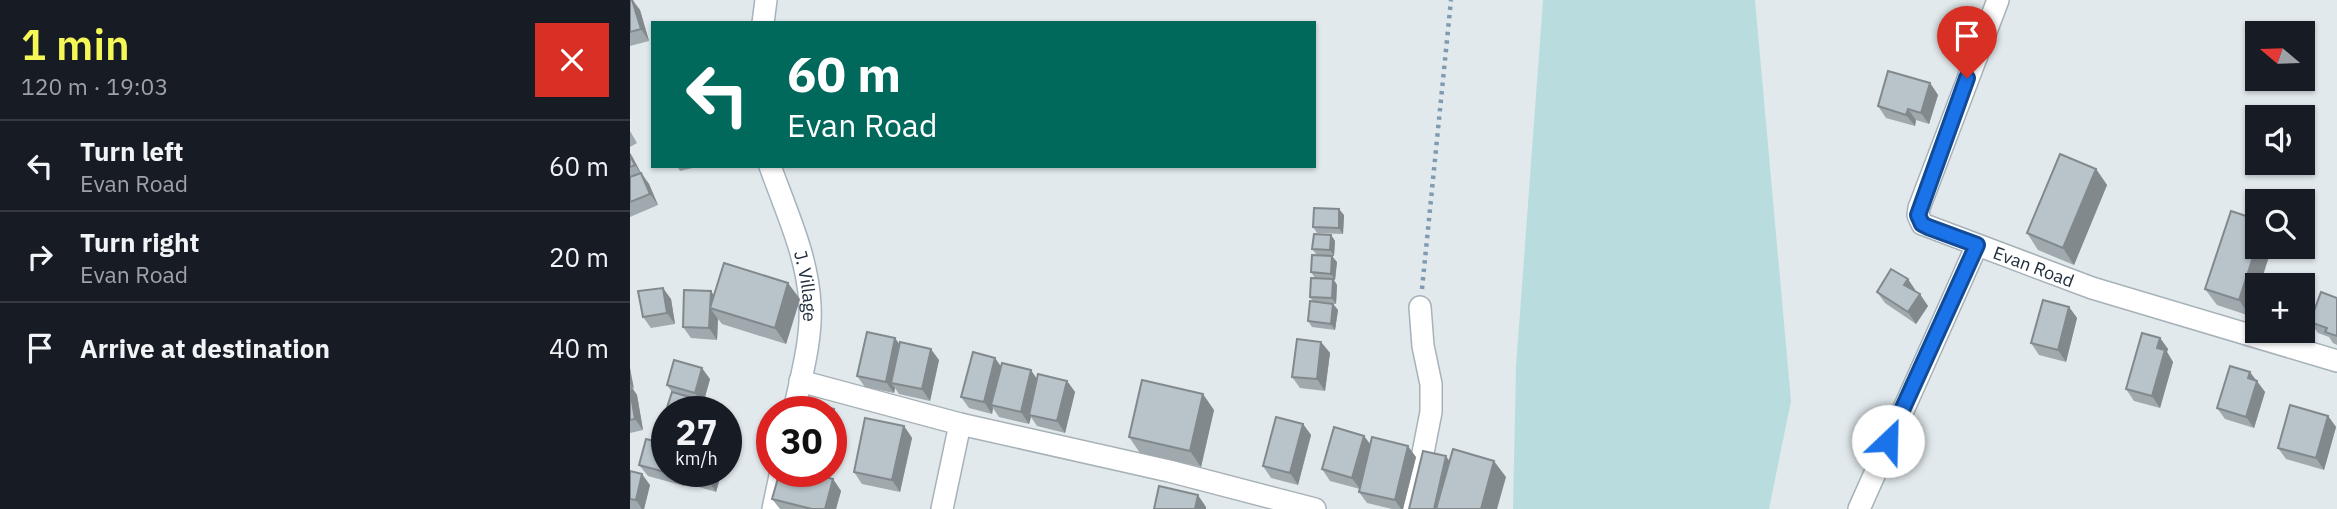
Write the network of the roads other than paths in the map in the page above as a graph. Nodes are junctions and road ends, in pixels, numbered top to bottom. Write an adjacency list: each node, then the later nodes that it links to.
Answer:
1 (766, 0): 3 (street)
2 (1998, 0): 5 (street, Evan Road)
3 (763, 21)
4 (771, 168): 8 (street, J. Village)
5 (1977, 245): 7 (street, Evan Road); 18 (street)
6 (1420, 307): 17 (street)
7 (2337, 362)
8 (800, 381): 9 (street, J. Village); 10 (street)
9 (797, 396)
10 (960, 424): 11 (street); 15 (street)
11 (1169, 471): 13 (street); 16 (street)
12 (778, 487): 14 (street)
13 (1161, 493)
14 (773, 509)
15 (942, 509)
16 (1315, 509)
17 (1412, 509)
18 (1858, 509)

